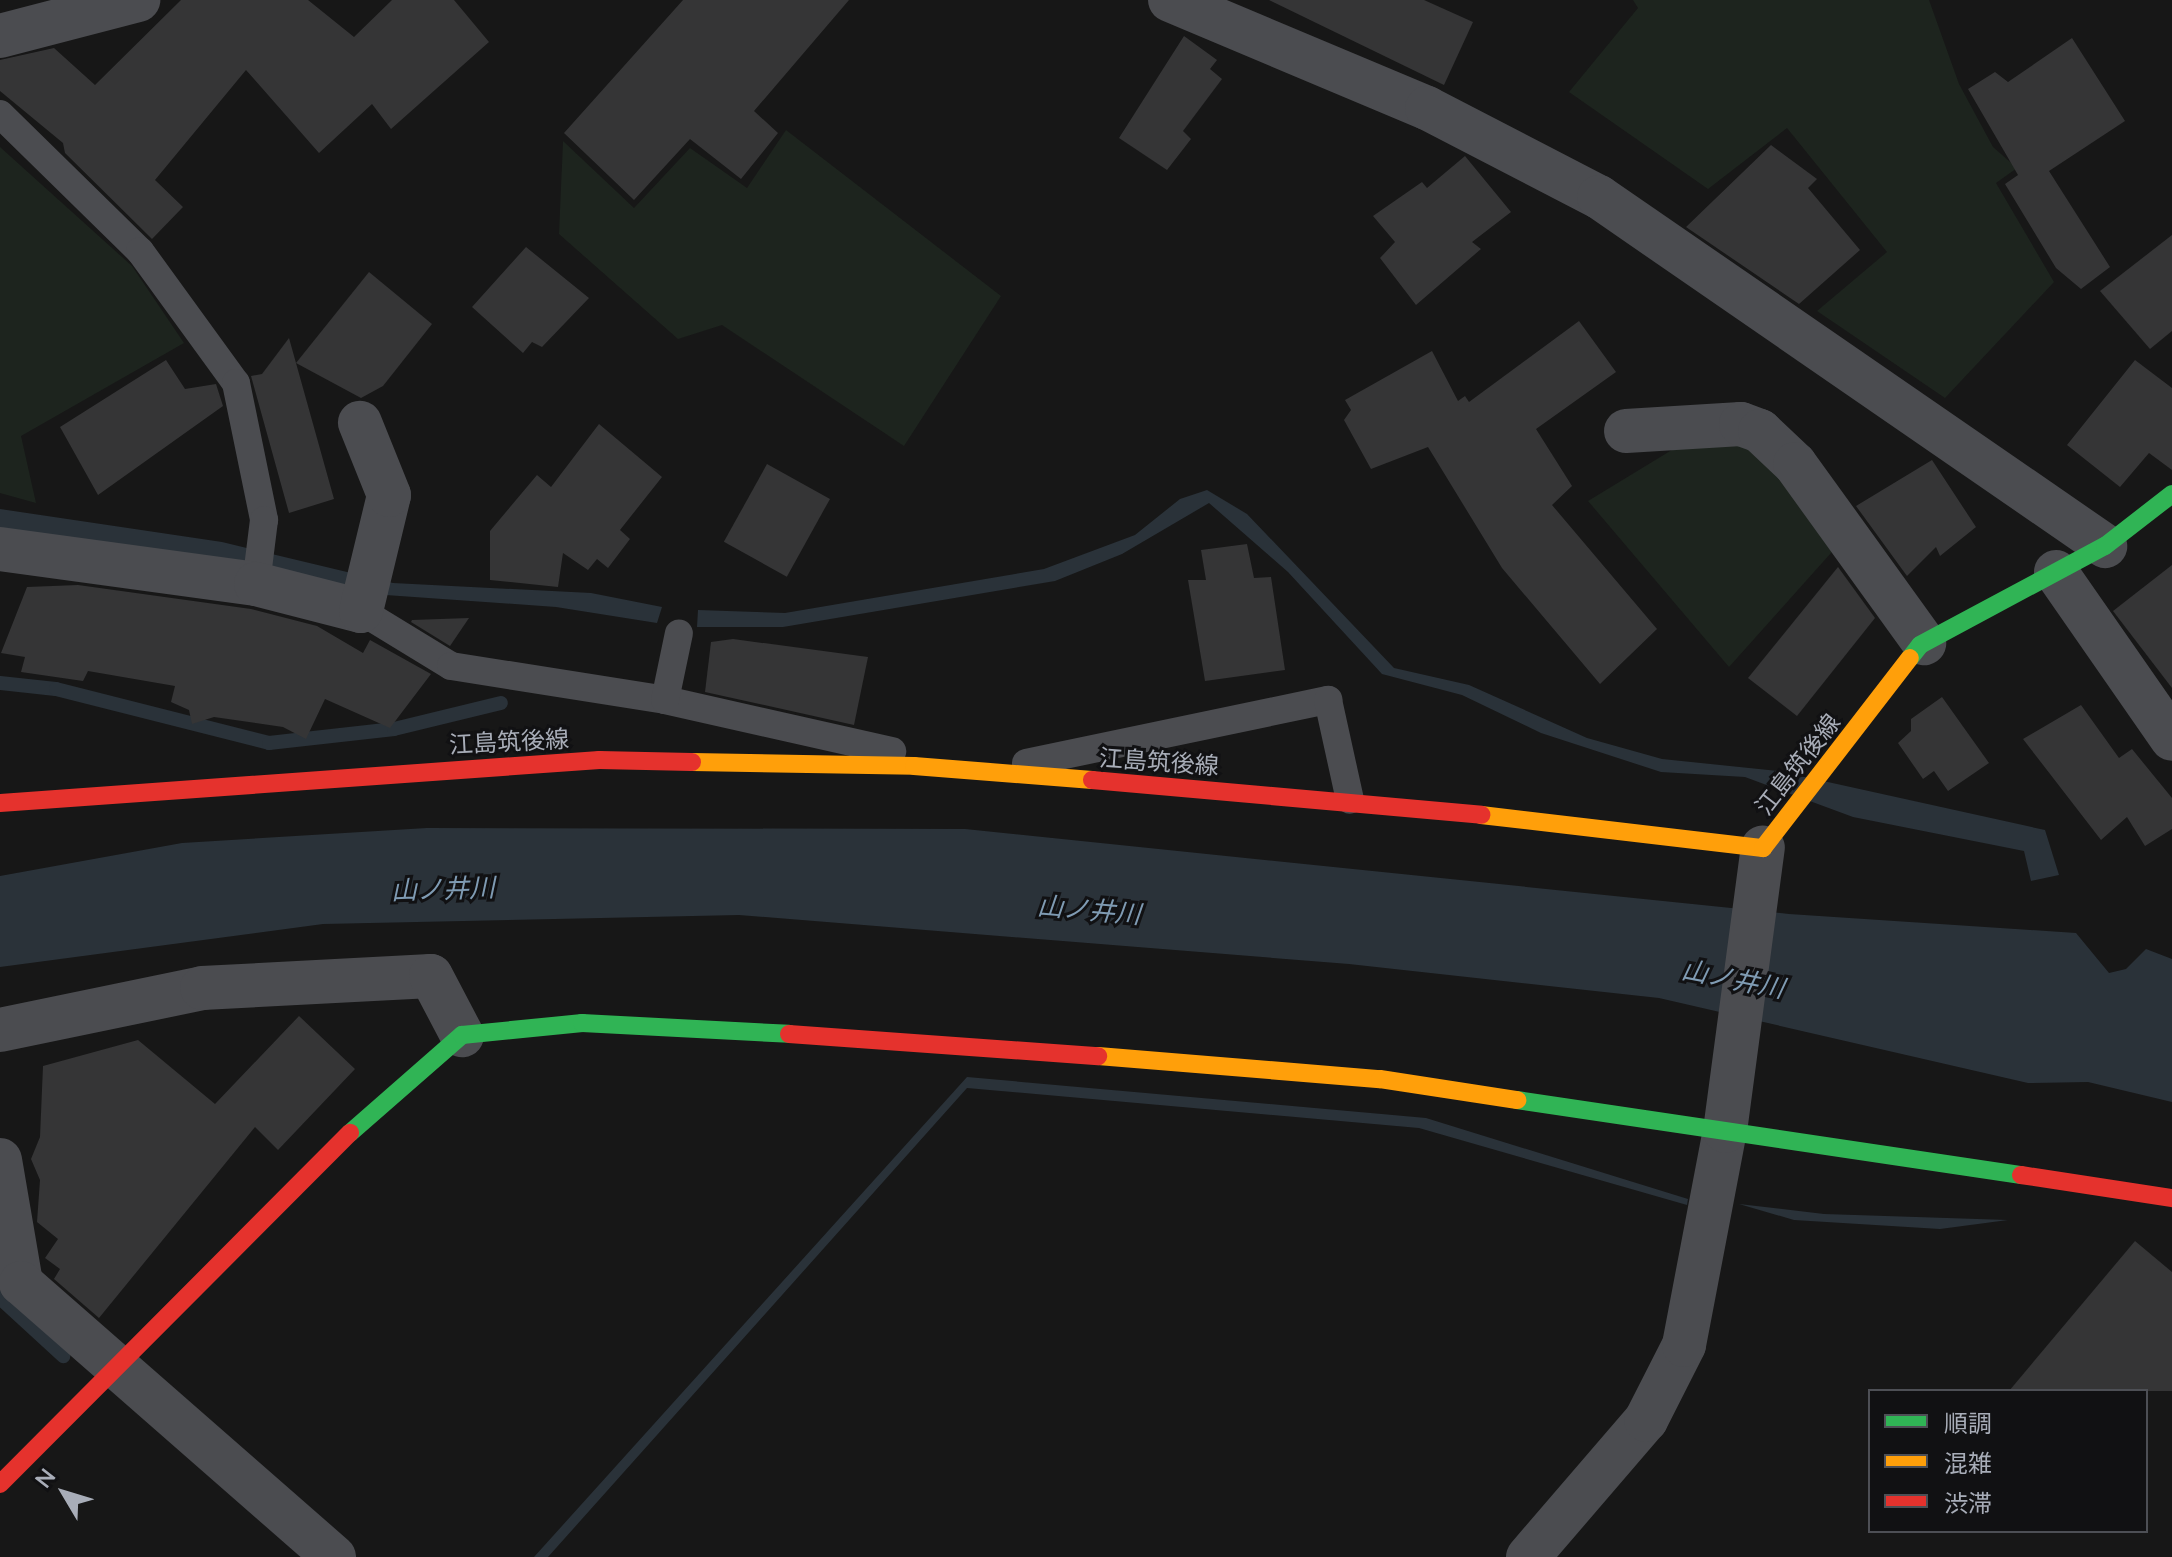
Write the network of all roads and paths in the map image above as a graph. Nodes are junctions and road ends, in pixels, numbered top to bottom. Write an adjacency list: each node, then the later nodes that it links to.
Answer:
1 (138, 0): 3 (street)
2 (1170, 0): 8 (street)
3 (0, 36)
4 (2, 121): 11 (lane)
5 (360, 423): 12 (street)
6 (1626, 431): 14 (street)
7 (2172, 494): 8 (street, 江島筑後線)
8 (2105, 546): 10 (street, 江島筑後線)
9 (0, 549): 11 (street)
10 (2056, 572): 14 (street, 江島筑後線); 16 (street)
11 (256, 584): 12 (street)
12 (361, 611): 15 (lane)
13 (679, 633): 15 (lane)
14 (1924, 643): 20 (street, 江島筑後線)
15 (665, 700): 17 (lane)
16 (2172, 739)
17 (985, 771): 18 (street, 江島筑後線); 18 (lane); 19 (street, 江島筑後線)
18 (1350, 800): 20 (street, 江島筑後線)
19 (0, 803)
20 (1763, 848): 23 (street)
21 (0, 1030): 22 (street)
22 (462, 1035): 23 (street); 26 (street)
23 (1725, 1131): 25 (street); 29 (street)
24 (0, 1160): 26 (street)
25 (2172, 1198)
26 (117, 1371): 27 (street); 28 (street)
27 (0, 1484)
28 (334, 1557)
29 (1528, 1557)

